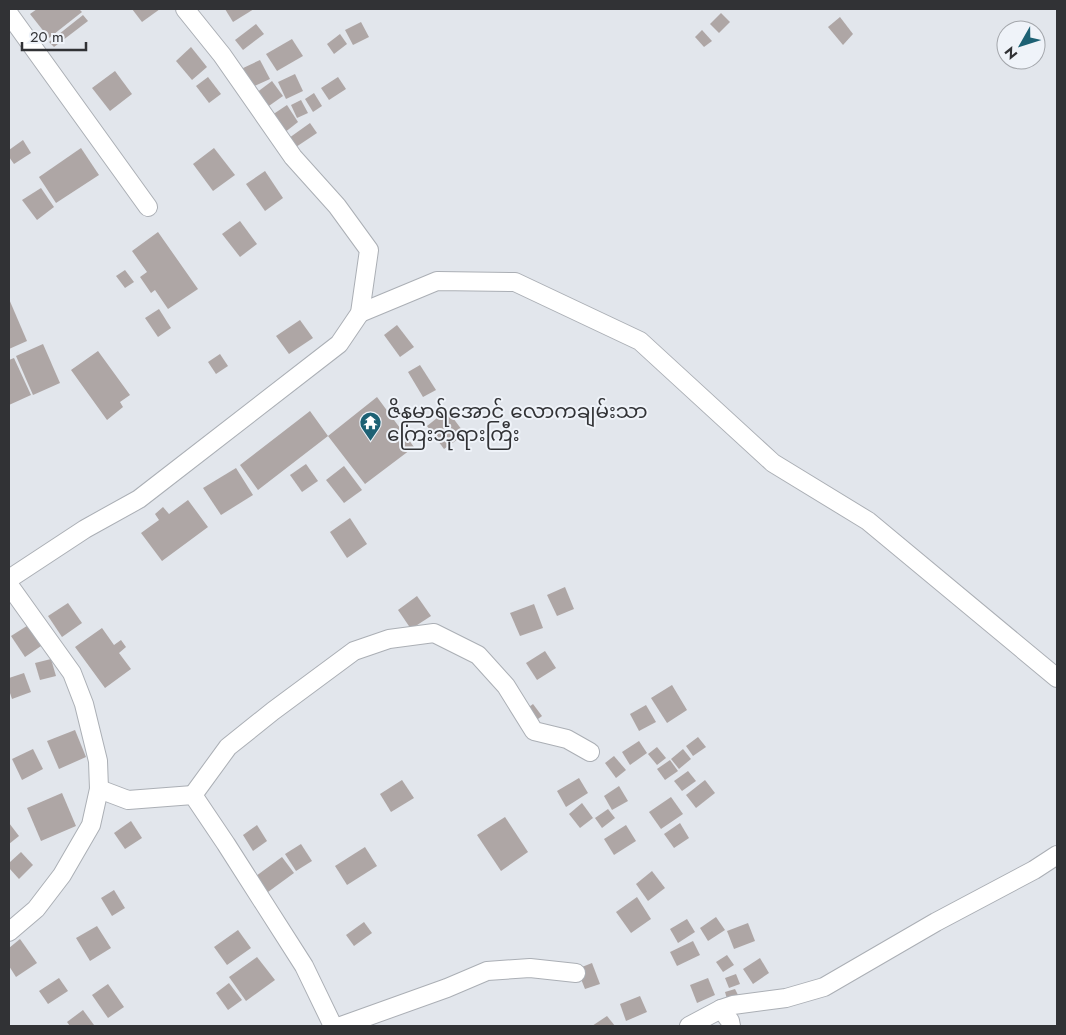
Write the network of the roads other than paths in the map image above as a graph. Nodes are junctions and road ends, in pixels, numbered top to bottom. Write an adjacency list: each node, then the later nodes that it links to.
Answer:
1 (185, 9): 4 (street)
2 (13, 15): 3 (street)
3 (148, 206)
4 (360, 313): 5 (street); 7 (street)
5 (9, 579)
6 (9, 585): 9 (street)
7 (1057, 678)
8 (590, 752): 10 (street)
9 (99, 789): 10 (street); 12 (street)
10 (193, 795): 15 (street)
11 (1057, 856): 14 (street)
12 (9, 932)
13 (576, 973): 16 (street)
14 (721, 1008): 17 (street); 18 (street)
15 (333, 1026)
16 (341, 1026)
17 (689, 1026)
18 (731, 1026)

